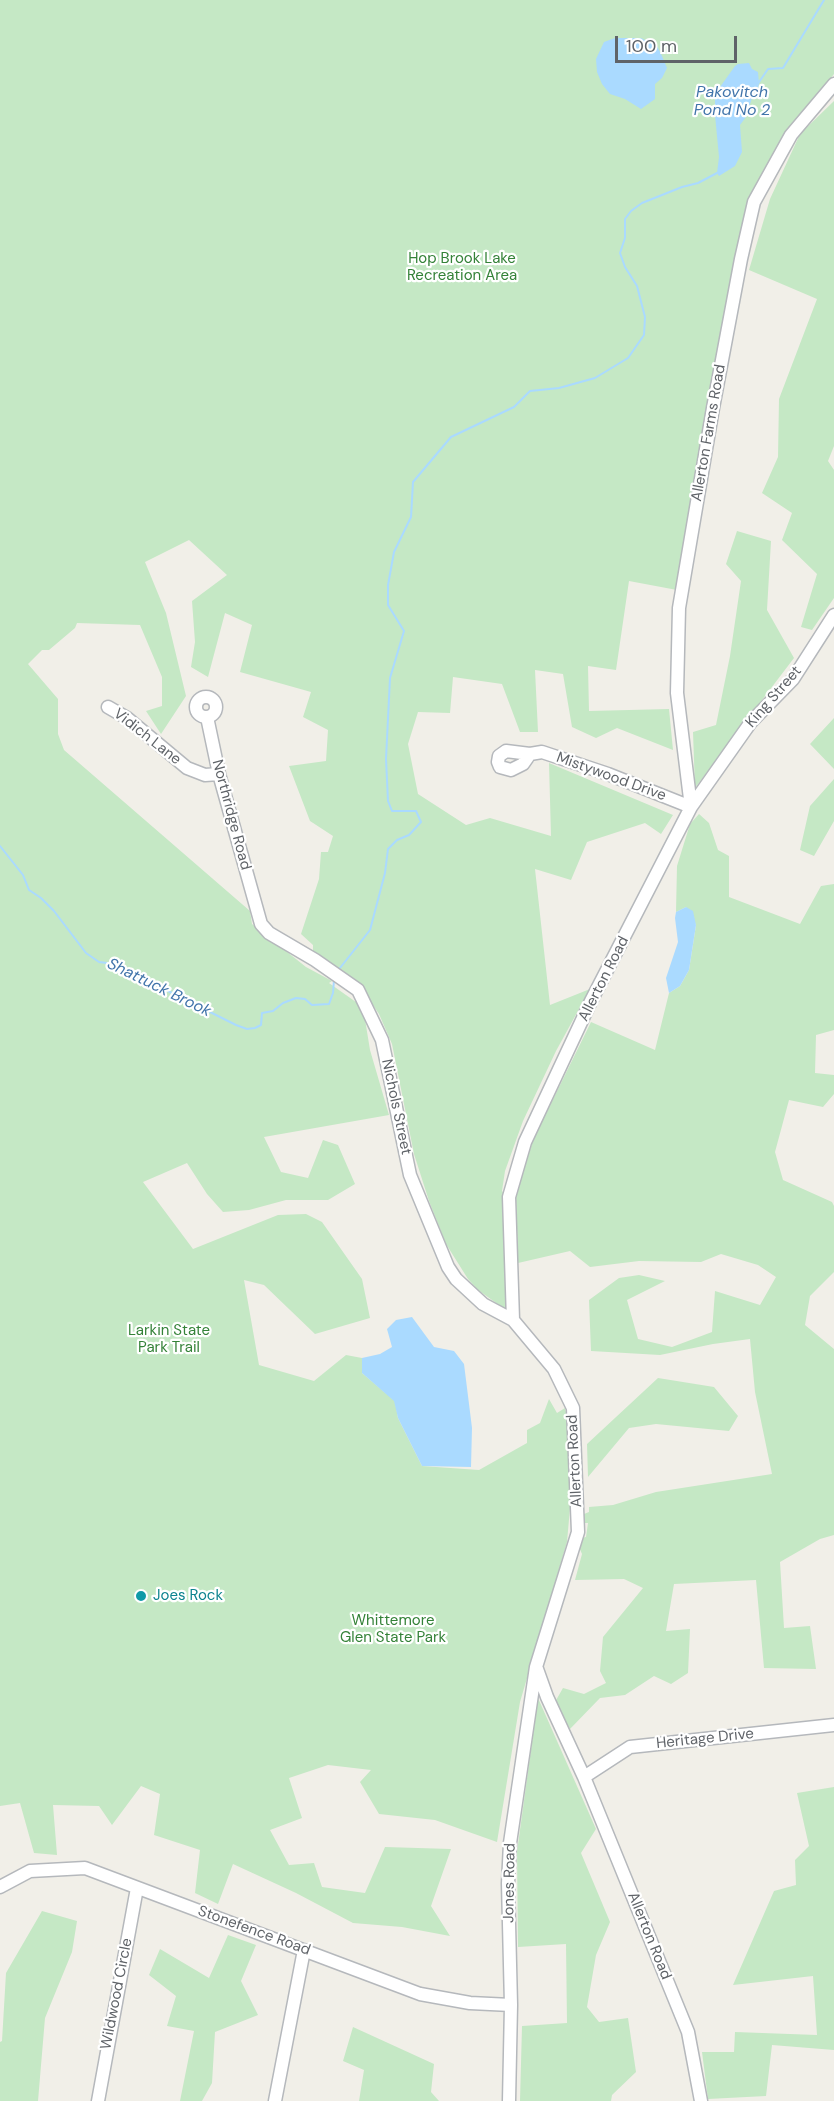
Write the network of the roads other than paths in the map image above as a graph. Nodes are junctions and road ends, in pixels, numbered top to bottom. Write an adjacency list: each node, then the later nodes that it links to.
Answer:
1 (834, 84): 7 (street, Allerton Farms Road)
2 (834, 615): 7 (street, King Street)
3 (108, 707): 6 (street, Vidich Lane)
4 (207, 717): 6 (street, Northridge Road)
5 (530, 754): 7 (street, Mistywood Drive)
6 (219, 774): 8 (street, Northridge Road)
7 (691, 807): 9 (street, Allerton Road)
8 (256, 913): 9 (street, Nichols Street)
9 (513, 1320): 10 (street, Allerton Road)
10 (536, 1667): 12 (street, Allerton Road); 16 (street, Jones Road)
11 (834, 1725): 12 (street, Heritage Drive)
12 (584, 1777): 20 (street, Allerton Road)
13 (0, 1887): 14 (street, Stonefence Road)
14 (137, 1888): 15 (street, Stonefence Road); 17 (street, Wildwood Circle)
15 (304, 1950): 16 (street, Stonefence Road); 18 (street)
16 (511, 2005): 19 (street, Jones Road)
17 (98, 2101)
18 (275, 2101)
19 (509, 2101)
20 (701, 2101)

